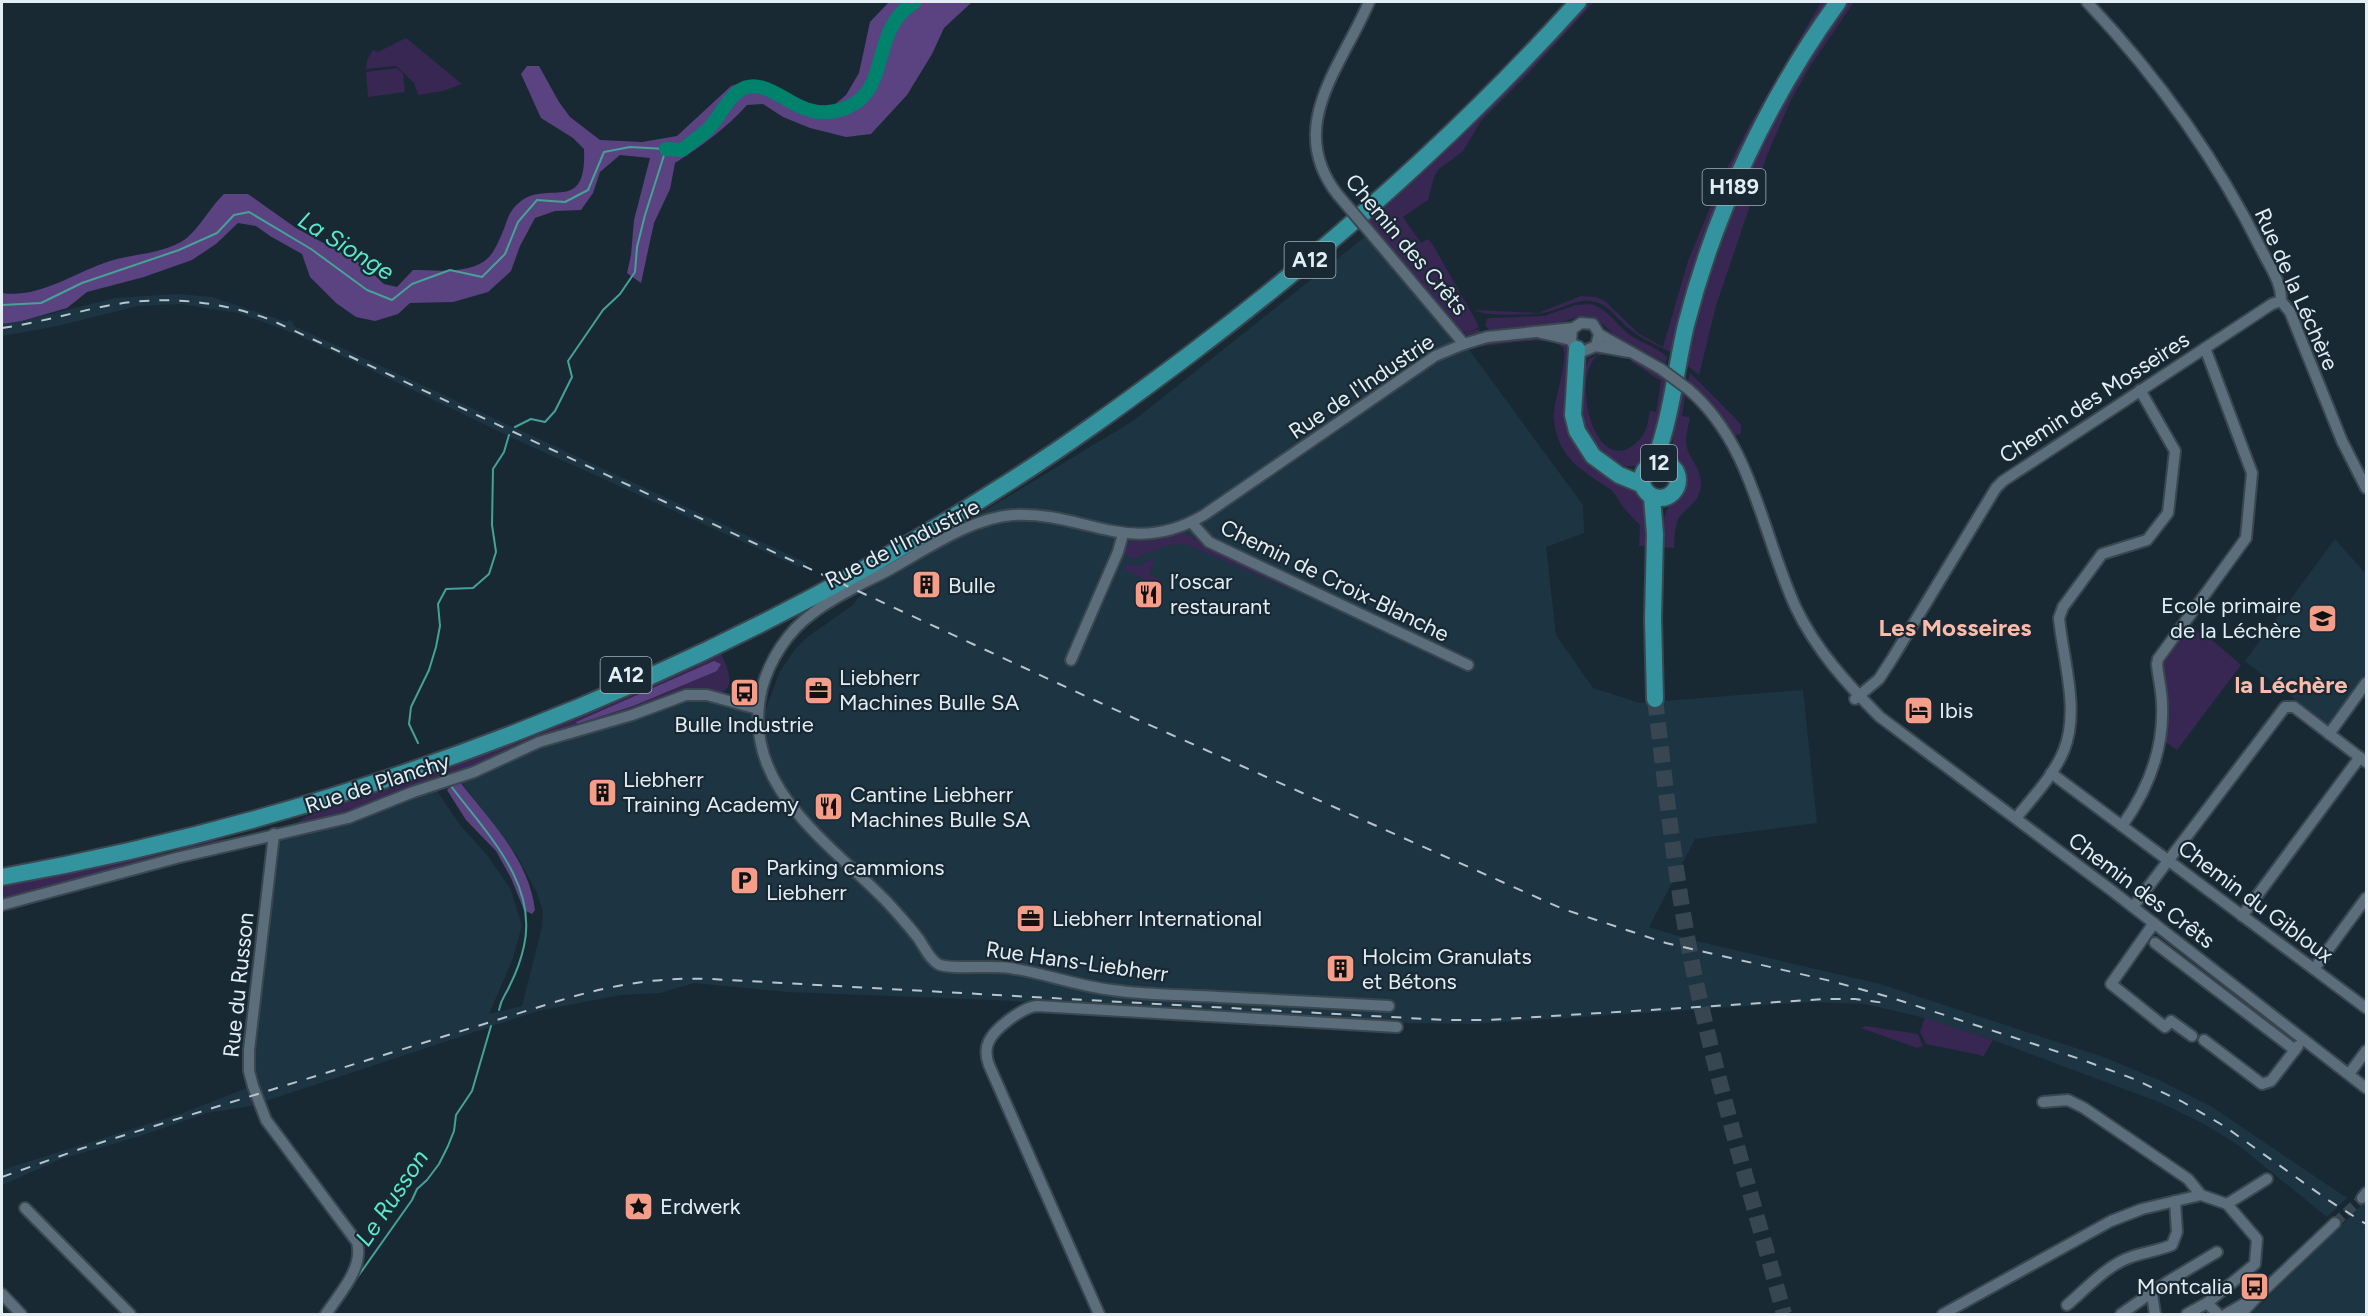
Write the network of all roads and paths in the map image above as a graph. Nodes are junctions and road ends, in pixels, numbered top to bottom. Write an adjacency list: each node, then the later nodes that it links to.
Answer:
1 (1369, 2): 11 (street, Chemin des Crêts, bridge)
2 (1564, 2): 35 (highway, A12)
3 (1578, 2): 18 (highway, A12)
4 (1587, 2): 18 (highway)
5 (1838, 2): 16 (highway, H189)
6 (2087, 2): 7 (street, Rue de la Léchère)
7 (2281, 301): 13 (street, Chemin des Mosseires); 19 (street, Rue de la Léchère)
8 (1573, 328): 9 (street, Chemin des Crêts); 10 (street, Chemin des Crêts); 12 (street)
9 (1534, 332): 11 (street, Chemin des Crêts); 12 (street, Chemin des Crêts)
10 (1599, 334): 12 (street); 14 (street, Chemin des Crêts)
11 (1464, 344): 20 (street, Rue de l'Industrie)
12 (1583, 347): 14 (street, Chemin des Crêts); 17 (highway)
13 (2205, 348): 15 (street, Chemin des Mosseires); 32 (street)
14 (1635, 353): 25 (street, Chemin des Crêts, bridge)
15 (2140, 390): 25 (street, Chemin des Mosseires); 30 (street)
16 (1666, 426): 17 (highway, 12)
17 (1654, 480): 26 (highway, 12)
18 (1011, 481): 36 (highway, A12)
19 (2367, 488)
20 (1192, 523): 21 (street, Rue de l'Industrie); 23 (street, Chemin de Croix-Blanche)
21 (1123, 534): 22 (street); 27 (street, Rue de l'Industrie)
22 (1071, 660)
23 (1468, 665)
24 (2367, 683): 28 (street)
25 (1857, 698): 31 (street, Chemin des Crêts)
26 (1655, 699)
27 (759, 709): 33 (street, Rue de Planchy); 44 (street, Rue Hans-Liebherr)
28 (2329, 734): 29 (street); 34 (street)
29 (2363, 760): 40 (street)
30 (2051, 772): 31 (street); 32 (street, Chemin du Gibloux)
31 (2016, 818): 39 (street, Chemin des Crêts)
32 (2122, 826): 34 (street, Chemin du Gibloux)
33 (274, 834): 38 (street, Rue de Planchy); 69 (street, Rue du Russon)
34 (2168, 861): 39 (street); 40 (street, Chemin du Gibloux)
35 (2, 866)
36 (2, 877)
37 (2367, 898): 43 (street)
38 (2, 905)
39 (2133, 907): 41 (street, Chemin des Crêts)
40 (2242, 916): 43 (street, Chemin du Gibloux)
41 (2154, 923): 47 (street); 48 (street, Chemin des Crêts)
42 (2155, 943): 50 (street)
43 (2314, 969): 45 (street, Chemin du Gibloux)
44 (1389, 1006)
45 (2367, 1008)
46 (1397, 1027): 70 (street, Rue Hans-Liebherr)
47 (2192, 1036)
48 (2304, 1039): 50 (street); 52 (street, Chemin des Crêts)
49 (2204, 1040): 50 (street)
50 (2295, 1050)
51 (2367, 1051): 52 (street)
52 (2349, 1074): 53 (street, Chemin des Crêts)
53 (2367, 1088)
54 (2043, 1102): 56 (street)
55 (2267, 1179): 58 (street)
56 (2201, 1195): 57 (street); 58 (street)
57 (2175, 1201): 65 (street); 71 (street)
58 (2227, 1204): 66 (street)
59 (25, 1208): 68 (street)
60 (2335, 1223): 64 (street)
61 (2217, 1252): 63 (street)
62 (2, 1294): 67 (street)
63 (2152, 1294): 72 (street); 73 (street)
64 (2258, 1296): 76 (street); 77 (street)
65 (2067, 1305)
66 (2202, 1309): 74 (street); 75 (street)
67 (21, 1314)
68 (130, 1314)
69 (327, 1314)
70 (1098, 1314)
71 (1943, 1314)
72 (2121, 1314)
73 (2155, 1314)
74 (2187, 1314)
75 (2218, 1314)
76 (2226, 1314)
77 (2241, 1314)

